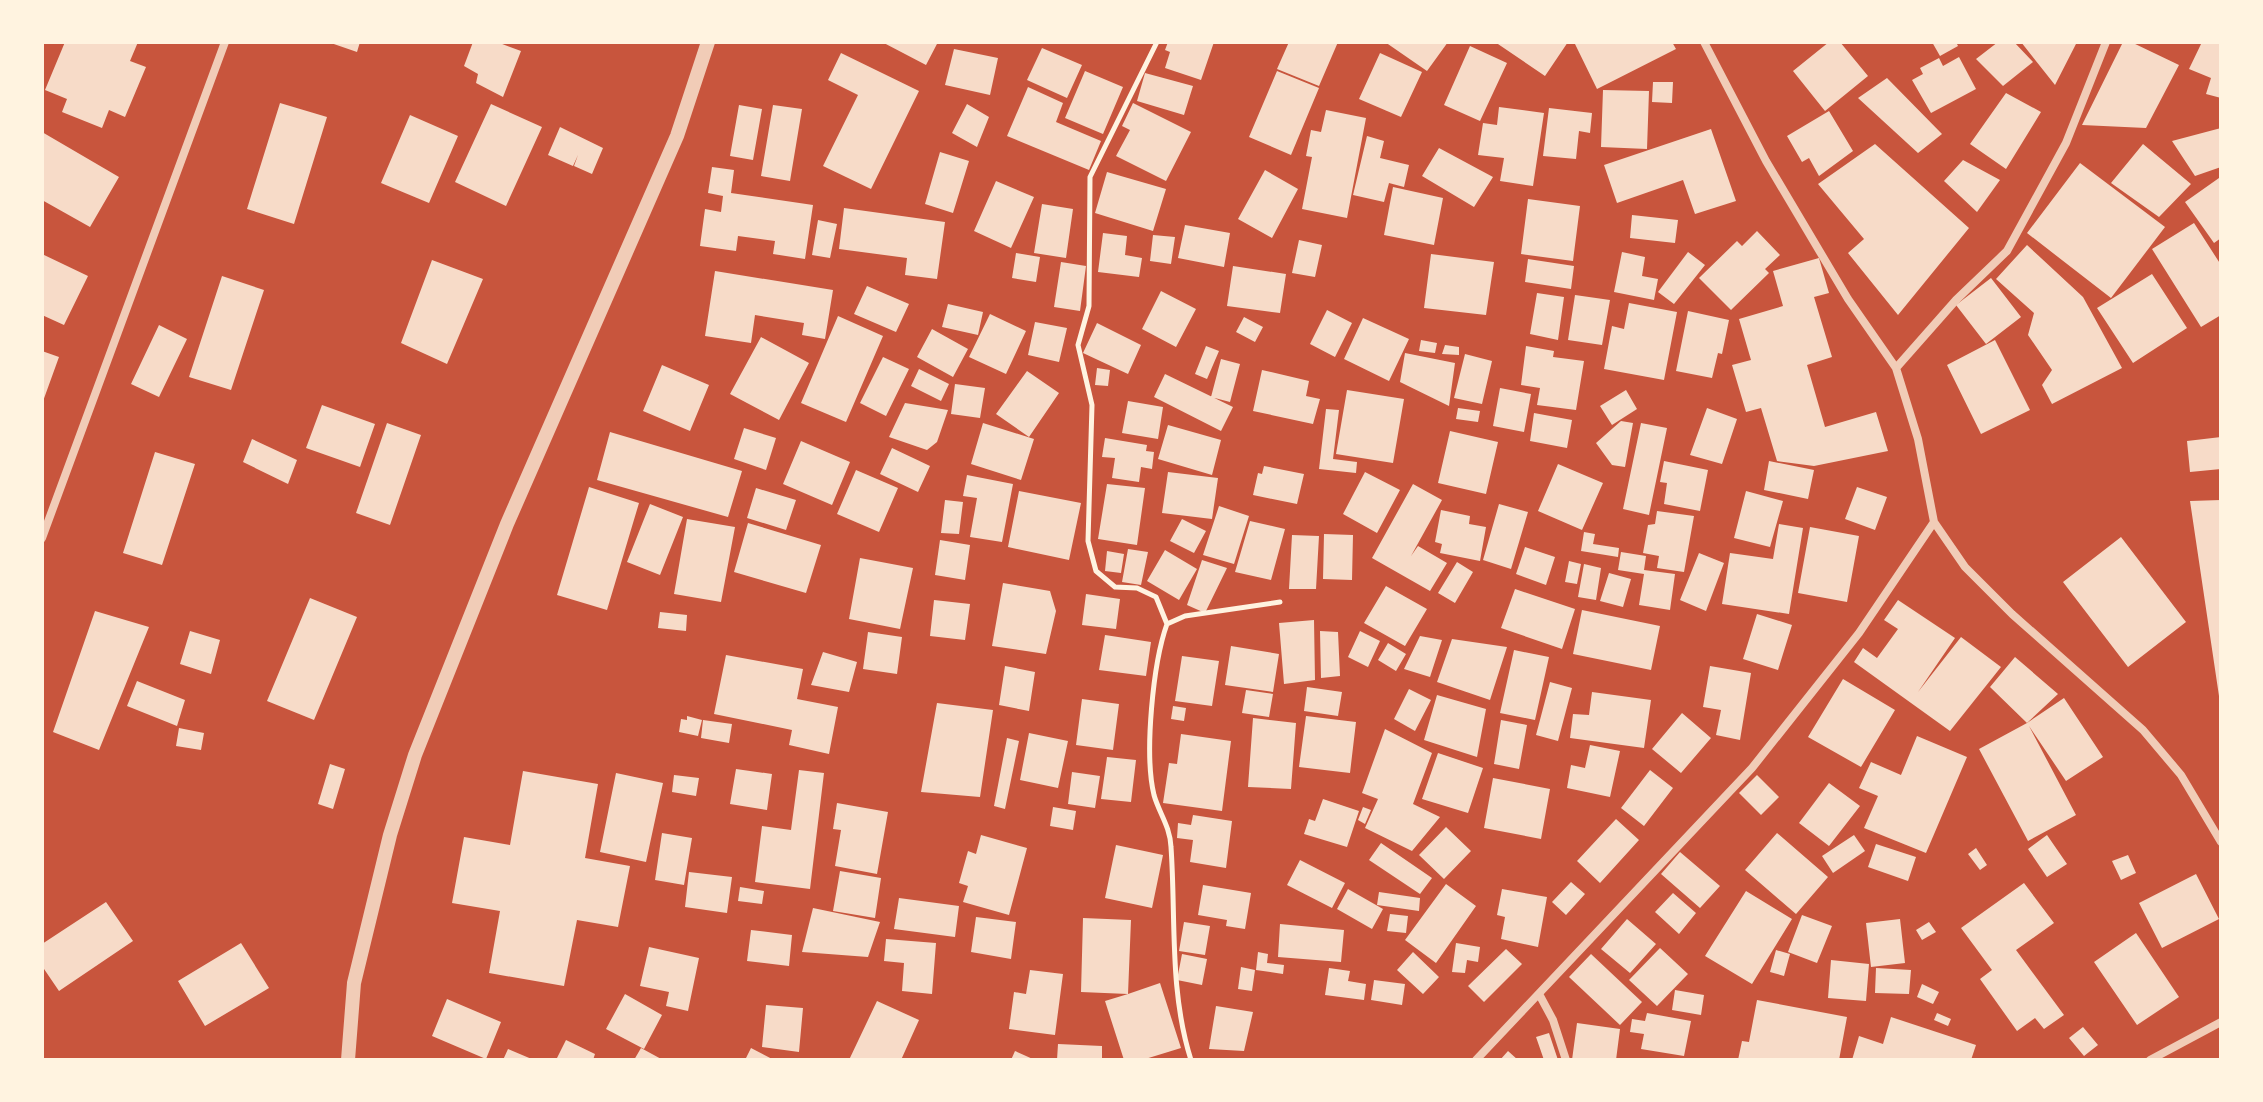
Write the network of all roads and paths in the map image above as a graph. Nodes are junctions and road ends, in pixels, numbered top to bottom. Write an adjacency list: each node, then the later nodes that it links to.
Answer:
1 (225, 42): 8 (street)
2 (708, 42): 14 (street)
3 (1157, 42): 10 (path)
4 (1704, 42): 6 (street)
5 (2106, 42): 6 (street)
6 (1896, 368): 7 (street)
7 (1934, 522): 11 (street); 12 (street)
8 (42, 538)
9 (1280, 602): 10 (path)
10 (1167, 624): 15 (path)
11 (2221, 842)
12 (1539, 994): 16 (street); 17 (street)
13 (2221, 1022): 18 (street)
14 (348, 1060)
15 (1191, 1060)
16 (1476, 1060)
17 (1566, 1060)
18 (2150, 1060)

